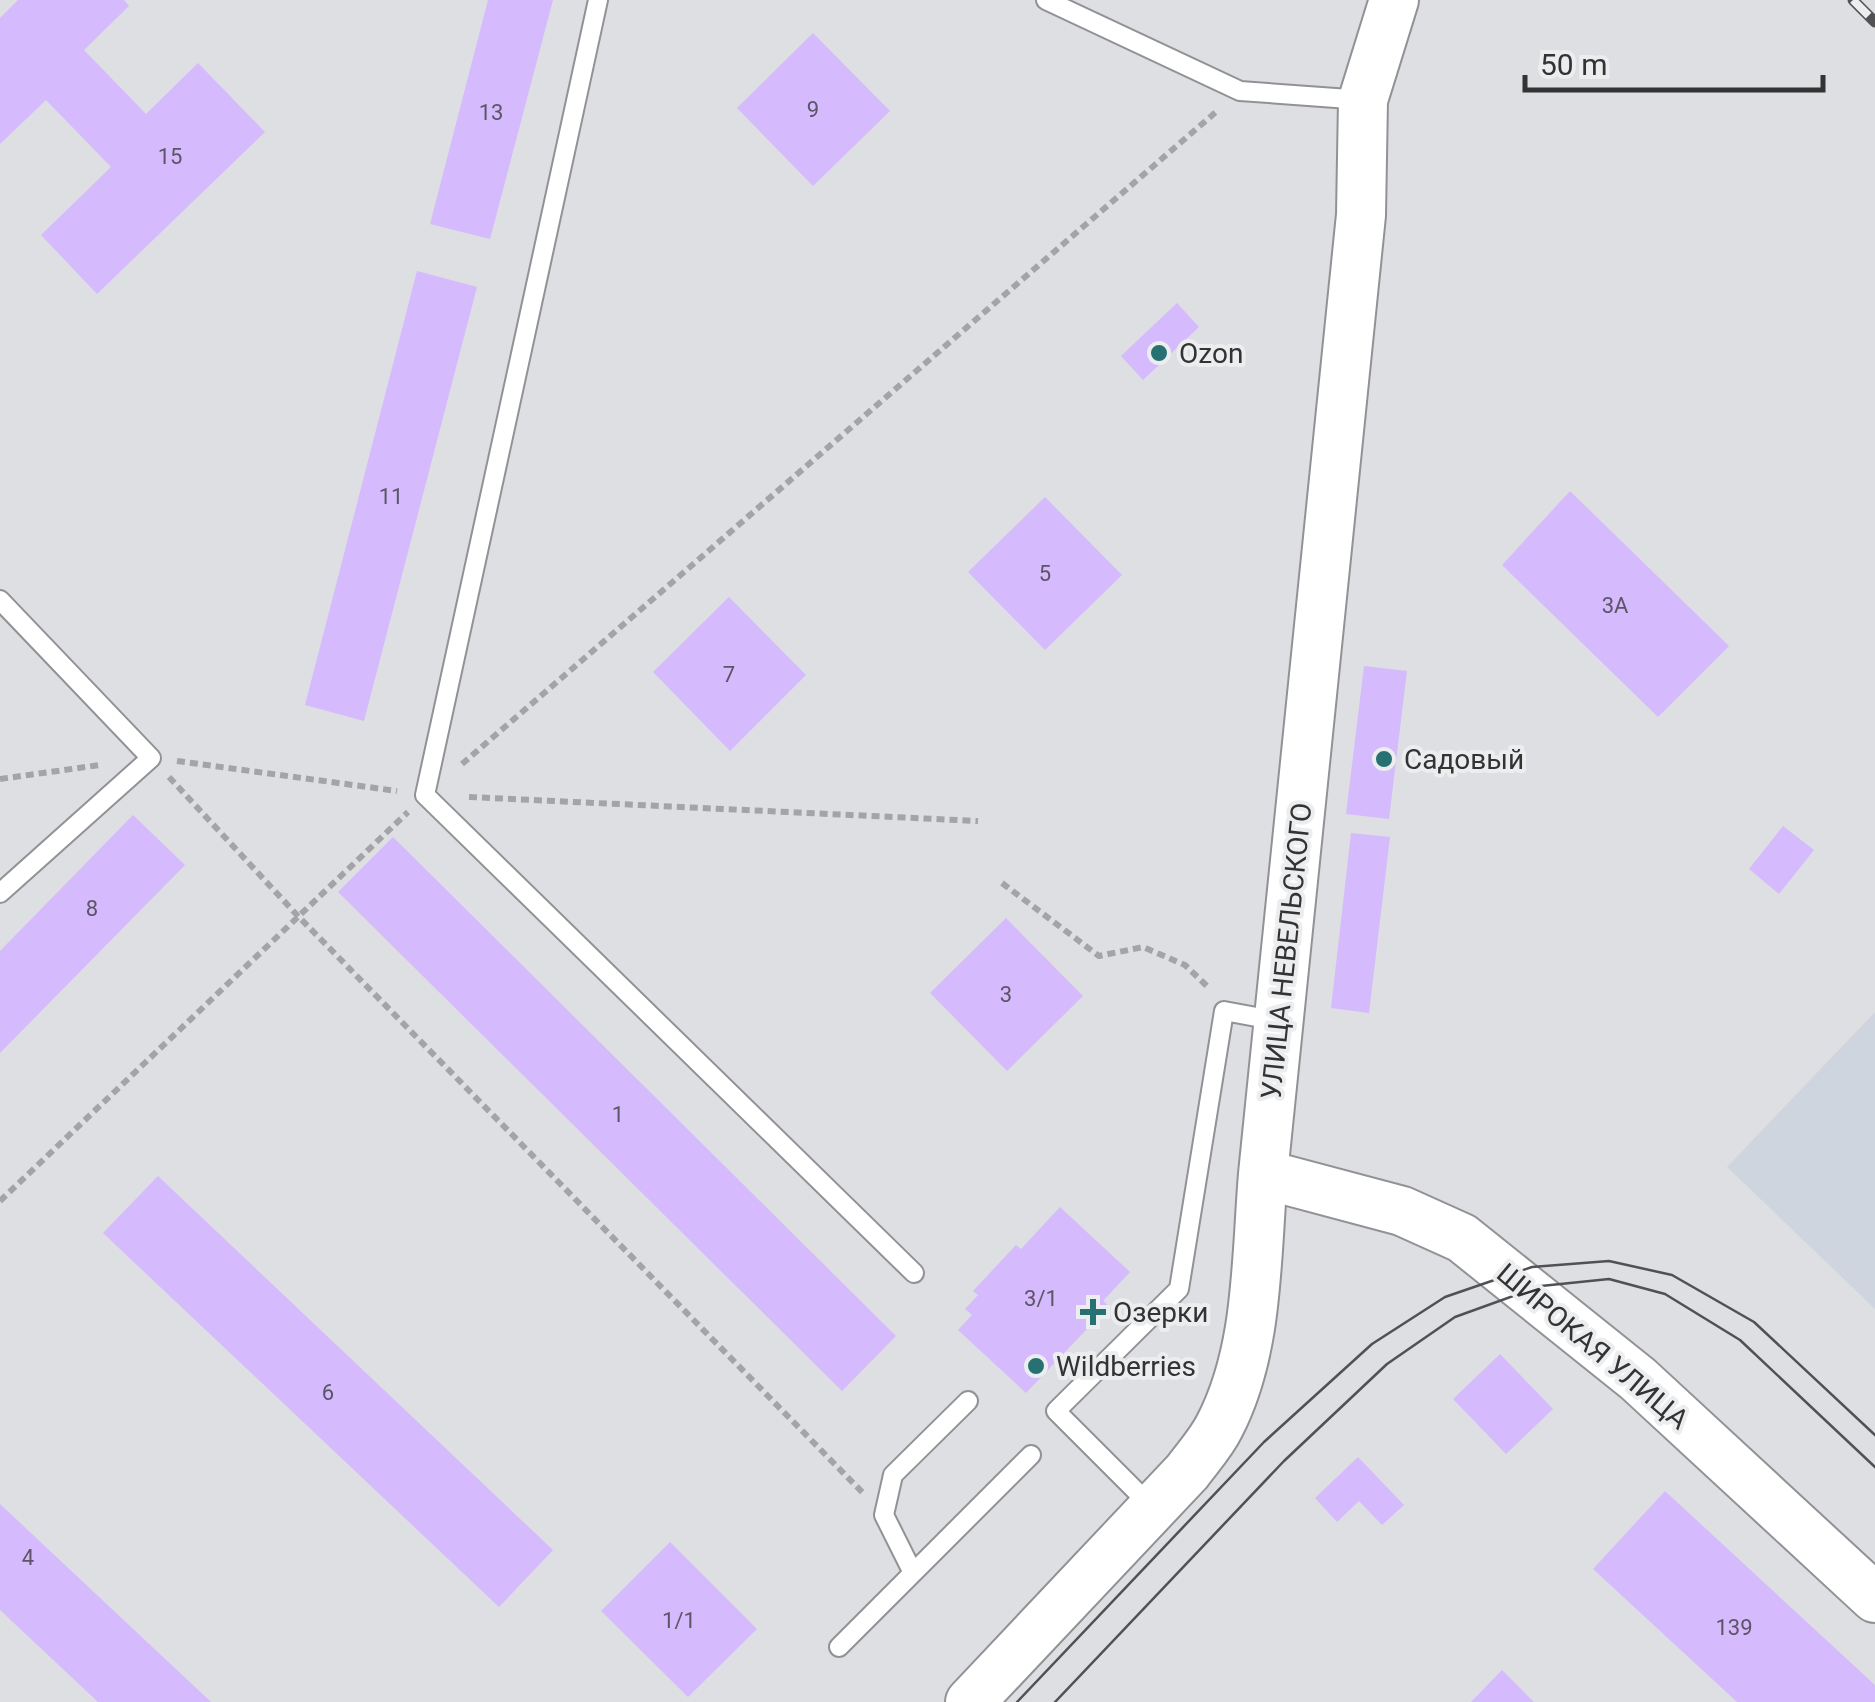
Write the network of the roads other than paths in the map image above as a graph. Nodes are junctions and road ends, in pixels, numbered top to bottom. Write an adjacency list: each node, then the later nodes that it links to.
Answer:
1 (598, 0): 9 (lane)
2 (1046, 0): 4 (lane)
3 (1394, 0): 4 (street, УЛИЦА НЕВЕЛЬСКОГО)
4 (1363, 100): 7 (street, УЛИЦА НЕВЕЛЬСКОГО)
5 (0, 600): 6 (lane)
6 (0, 894)
7 (1279, 1021): 8 (street, УЛИЦА НЕВЕЛЬСКОГО); 12 (lane)
8 (1263, 1174): 12 (street, УЛИЦА НЕВЕЛЬСКОГО); 14 (street, ШИРОКАЯ УЛИЦА)
9 (914, 1272)
10 (968, 1400): 13 (lane)
11 (1032, 1454): 13 (lane)
12 (1152, 1508): 16 (street, УЛИЦА НЕВЕЛЬСКОГО)
13 (913, 1573): 15 (lane)
14 (1875, 1598)
15 (839, 1647)
16 (970, 1702)

